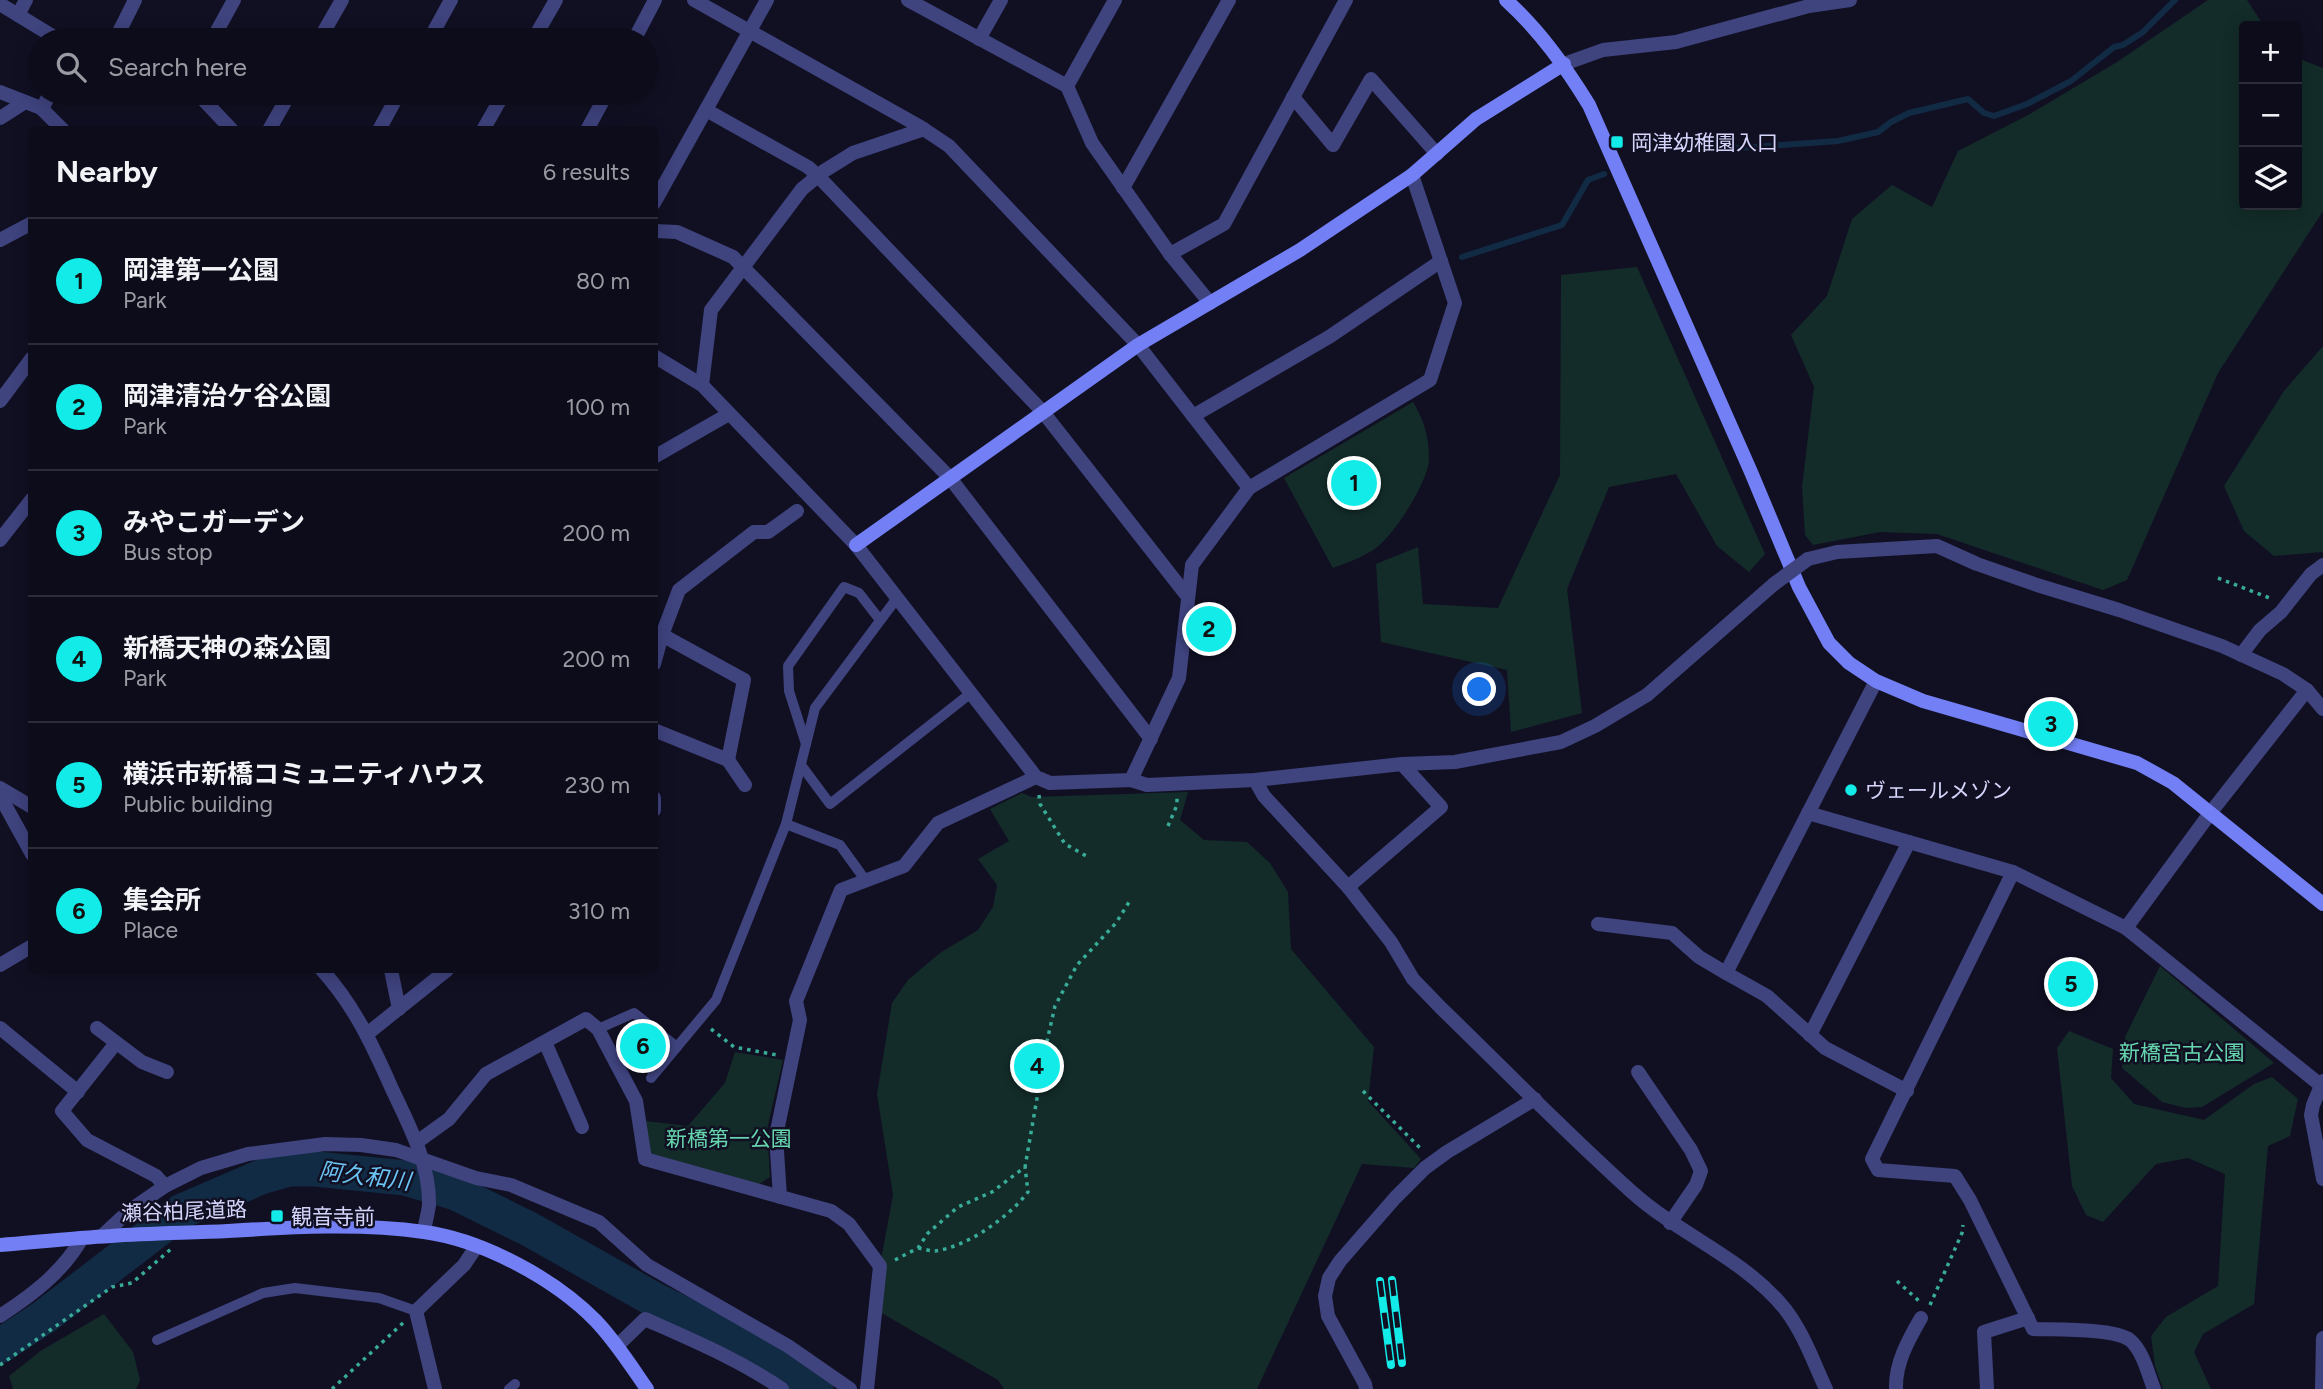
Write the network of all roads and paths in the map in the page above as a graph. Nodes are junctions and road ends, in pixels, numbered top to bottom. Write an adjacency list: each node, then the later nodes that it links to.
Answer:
1 (26, 0): 18 (street)
2 (135, 0): 20 (street)
3 (234, 0): 21 (street)
4 (342, 0): 22 (street)
5 (451, 0): 23 (street)
6 (556, 0): 24 (street)
7 (655, 0): 25 (street)
8 (694, 0): 26 (street)
9 (767, 0): 26 (street)
10 (908, 0): 27 (street)
11 (1001, 0): 27 (street)
12 (1115, 0): 29 (street)
13 (1229, 0): 54 (street)
14 (1346, 0): 31 (street)
15 (1506, 0): 28 (street)
16 (1850, 0): 28 (street)
17 (0, 4): 18 (street)
18 (18, 15): 19 (street)
19 (39, 28)
20 (120, 28)
21 (219, 28)
22 (326, 28)
23 (436, 28)
24 (540, 28)
25 (640, 28)
26 (750, 31): 42 (street); 50 (street)
27 (979, 39): 29 (street)
28 (1564, 64): 51 (street); 90 (street)
29 (1067, 86): 54 (street)
30 (0, 92): 32 (street)
31 (1293, 97): 51 (street); 59 (street)
32 (25, 102): 33 (street); 43 (street)
33 (28, 103)
34 (32, 105): 41 (street)
35 (44, 105): 41 (street)
36 (208, 105): 45 (street)
37 (283, 105): 46 (street)
38 (393, 105): 47 (street)
39 (497, 105): 48 (street)
40 (601, 105): 49 (street)
41 (42, 109): 44 (street)
42 (706, 110): 53 (street); 55 (street)
43 (0, 118)
44 (59, 126)
45 (228, 126)
46 (271, 126)
47 (381, 126)
48 (485, 126)
49 (589, 126)
50 (924, 129): 53 (street); 63 (street)
51 (1437, 154): 52 (street)
52 (1412, 175): 60 (street); 62 (street)
53 (818, 176): 61 (street); 68 (street)
54 (1123, 188): 59 (street)
55 (658, 196)
56 (28, 225): 58 (street)
57 (658, 231): 61 (street)
58 (0, 240)
59 (1170, 254): 62 (street)
60 (1441, 261): 70 (street); 73 (street)
61 (744, 268): 66 (street); 72 (street)
62 (1210, 303): 63 (street)
63 (1138, 345): 68 (street); 70 (street)
64 (658, 358): 66 (street)
65 (28, 363): 67 (street)
66 (702, 385): 69 (street)
67 (0, 401)
68 (1043, 412): 72 (street); 82 (street)
69 (729, 414): 71 (street); 75 (street)
70 (1193, 416): 73 (street)
71 (658, 455)
72 (950, 478): 79 (street); 95 (street)
73 (1249, 488): 82 (street)
74 (28, 505): 77 (street)
75 (804, 505): 79 (street); 87 (street)
76 (0, 515): 77 (street)
77 (12, 527): 78 (street)
78 (0, 540)
79 (856, 545): 83 (street)
80 (2323, 565): 84 (street)
81 (2218, 578): 84 (path)
82 (1188, 597): 95 (street)
83 (897, 598): 86 (lane); 92 (street)
84 (2287, 605): 89 (street)
85 (658, 618): 87 (street)
86 (880, 621): 96 (lane); 96 (lane)
87 (665, 628): 88 (street); 97 (street)
88 (658, 651)
89 (2241, 655): 91 (street); 98 (street, bridge)
90 (1876, 681): 108 (street); 109 (street)
91 (2307, 690): 93 (street); 108 (street)
92 (971, 693): 99 (lane); 100 (street)
93 (2323, 709)
94 (658, 732): 97 (street)
95 (1151, 740): 101 (street)
96 (806, 744): 99 (lane)
97 (729, 760): 104 (street)
98 (1402, 764): 102 (street); 117 (street)
99 (801, 765): 110 (lane)
100 (1036, 777): 101 (street); 114 (path); 116 (street)
101 (1131, 780): 103 (street)
102 (1255, 780): 103 (street); 117 (street)
103 (1176, 784): 111 (path)
104 (745, 785)
105 (0, 788): 107 (street)
106 (0, 796): 113 (street)
107 (28, 805)
108 (2211, 812): 119 (street); 121 (street)
109 (1808, 813): 112 (street); 127 (street)
110 (786, 824): 116 (lane); 129 (lane)
111 (1168, 826)
112 (1909, 842): 115 (street); 134 (street)
113 (28, 847)
114 (1090, 858)
115 (2013, 872): 121 (street); 144 (street)
116 (866, 881): 138 (street)
117 (1348, 887): 146 (street)
118 (1131, 899): 151 (path)
119 (2323, 904)
120 (1598, 924): 127 (street)
121 (2126, 928): 142 (street)
122 (28, 948): 123 (street)
123 (0, 965)
124 (325, 973): 133 (street)
125 (392, 973): 128 (street)
126 (443, 973): 128 (street)
127 (1726, 974): 134 (street)
128 (399, 1009): 133 (street)
129 (700, 1020): 137 (lane); 138 (path)
130 (0, 1028): 145 (street)
131 (97, 1028): 136 (street)
132 (598, 1029): 135 (street); 137 (lane); 154 (street)
133 (367, 1034): 148 (street)
134 (1810, 1035): 144 (street)
135 (545, 1041): 147 (street); 148 (street)
136 (116, 1043): 139 (street); 145 (street)
137 (677, 1047): 141 (lane)
138 (793, 1058): 154 (street)
139 (167, 1072)
140 (1638, 1072): 157 (street)
141 (651, 1078)
142 (2322, 1084): 152 (street)
143 (1363, 1091): 149 (path)
144 (1907, 1091): 155 (street)
145 (78, 1092): 153 (street)
146 (1535, 1099): 149 (street); 157 (street)
147 (582, 1128)
148 (417, 1142): 150 (street)
149 (1434, 1162): 182 (street)
150 (422, 1163): 153 (street); 158 (street); 180 (street)
151 (1025, 1167): 164 (path); 164 (path)
152 (2323, 1179)
153 (165, 1186): 159 (street)
154 (780, 1197): 181 (street)
155 (1968, 1197): 156 (street); 170 (street)
156 (1965, 1212): 169 (path)
157 (1670, 1223): 183 (street)
158 (424, 1232): 161 (street, 瀬谷柏尾道路); 163 (street, 瀬谷柏尾道路)
159 (108, 1236): 160 (street, 瀬谷柏尾道路); 161 (street, 瀬谷柏尾道路)
160 (82, 1238): 162 (street, 瀬谷柏尾道路); 168 (street)
161 (179, 1240): 175 (path)
162 (0, 1245)
163 (476, 1247): 167 (street); 174 (street, 瀬谷柏尾道路)
164 (918, 1248): 165 (path)
165 (898, 1260)
166 (1897, 1281): 169 (path)
167 (415, 1311): 173 (lane); 177 (street)
168 (0, 1316)
169 (1922, 1318): 184 (street)
170 (2028, 1318): 185 (street); 186 (street)
171 (390, 1334): 176 (path)
172 (2323, 1338): 187 (street)
173 (157, 1340)
174 (617, 1346): 178 (street, 瀬谷柏尾道路); 179 (street)
175 (0, 1365)
176 (332, 1389)
177 (435, 1389)
178 (647, 1389)
179 (782, 1389)
180 (850, 1389)
181 (867, 1389)
182 (1366, 1389)
183 (1826, 1389)
184 (1896, 1389)
185 (1987, 1389)
186 (2154, 1389)
187 (2322, 1389)

